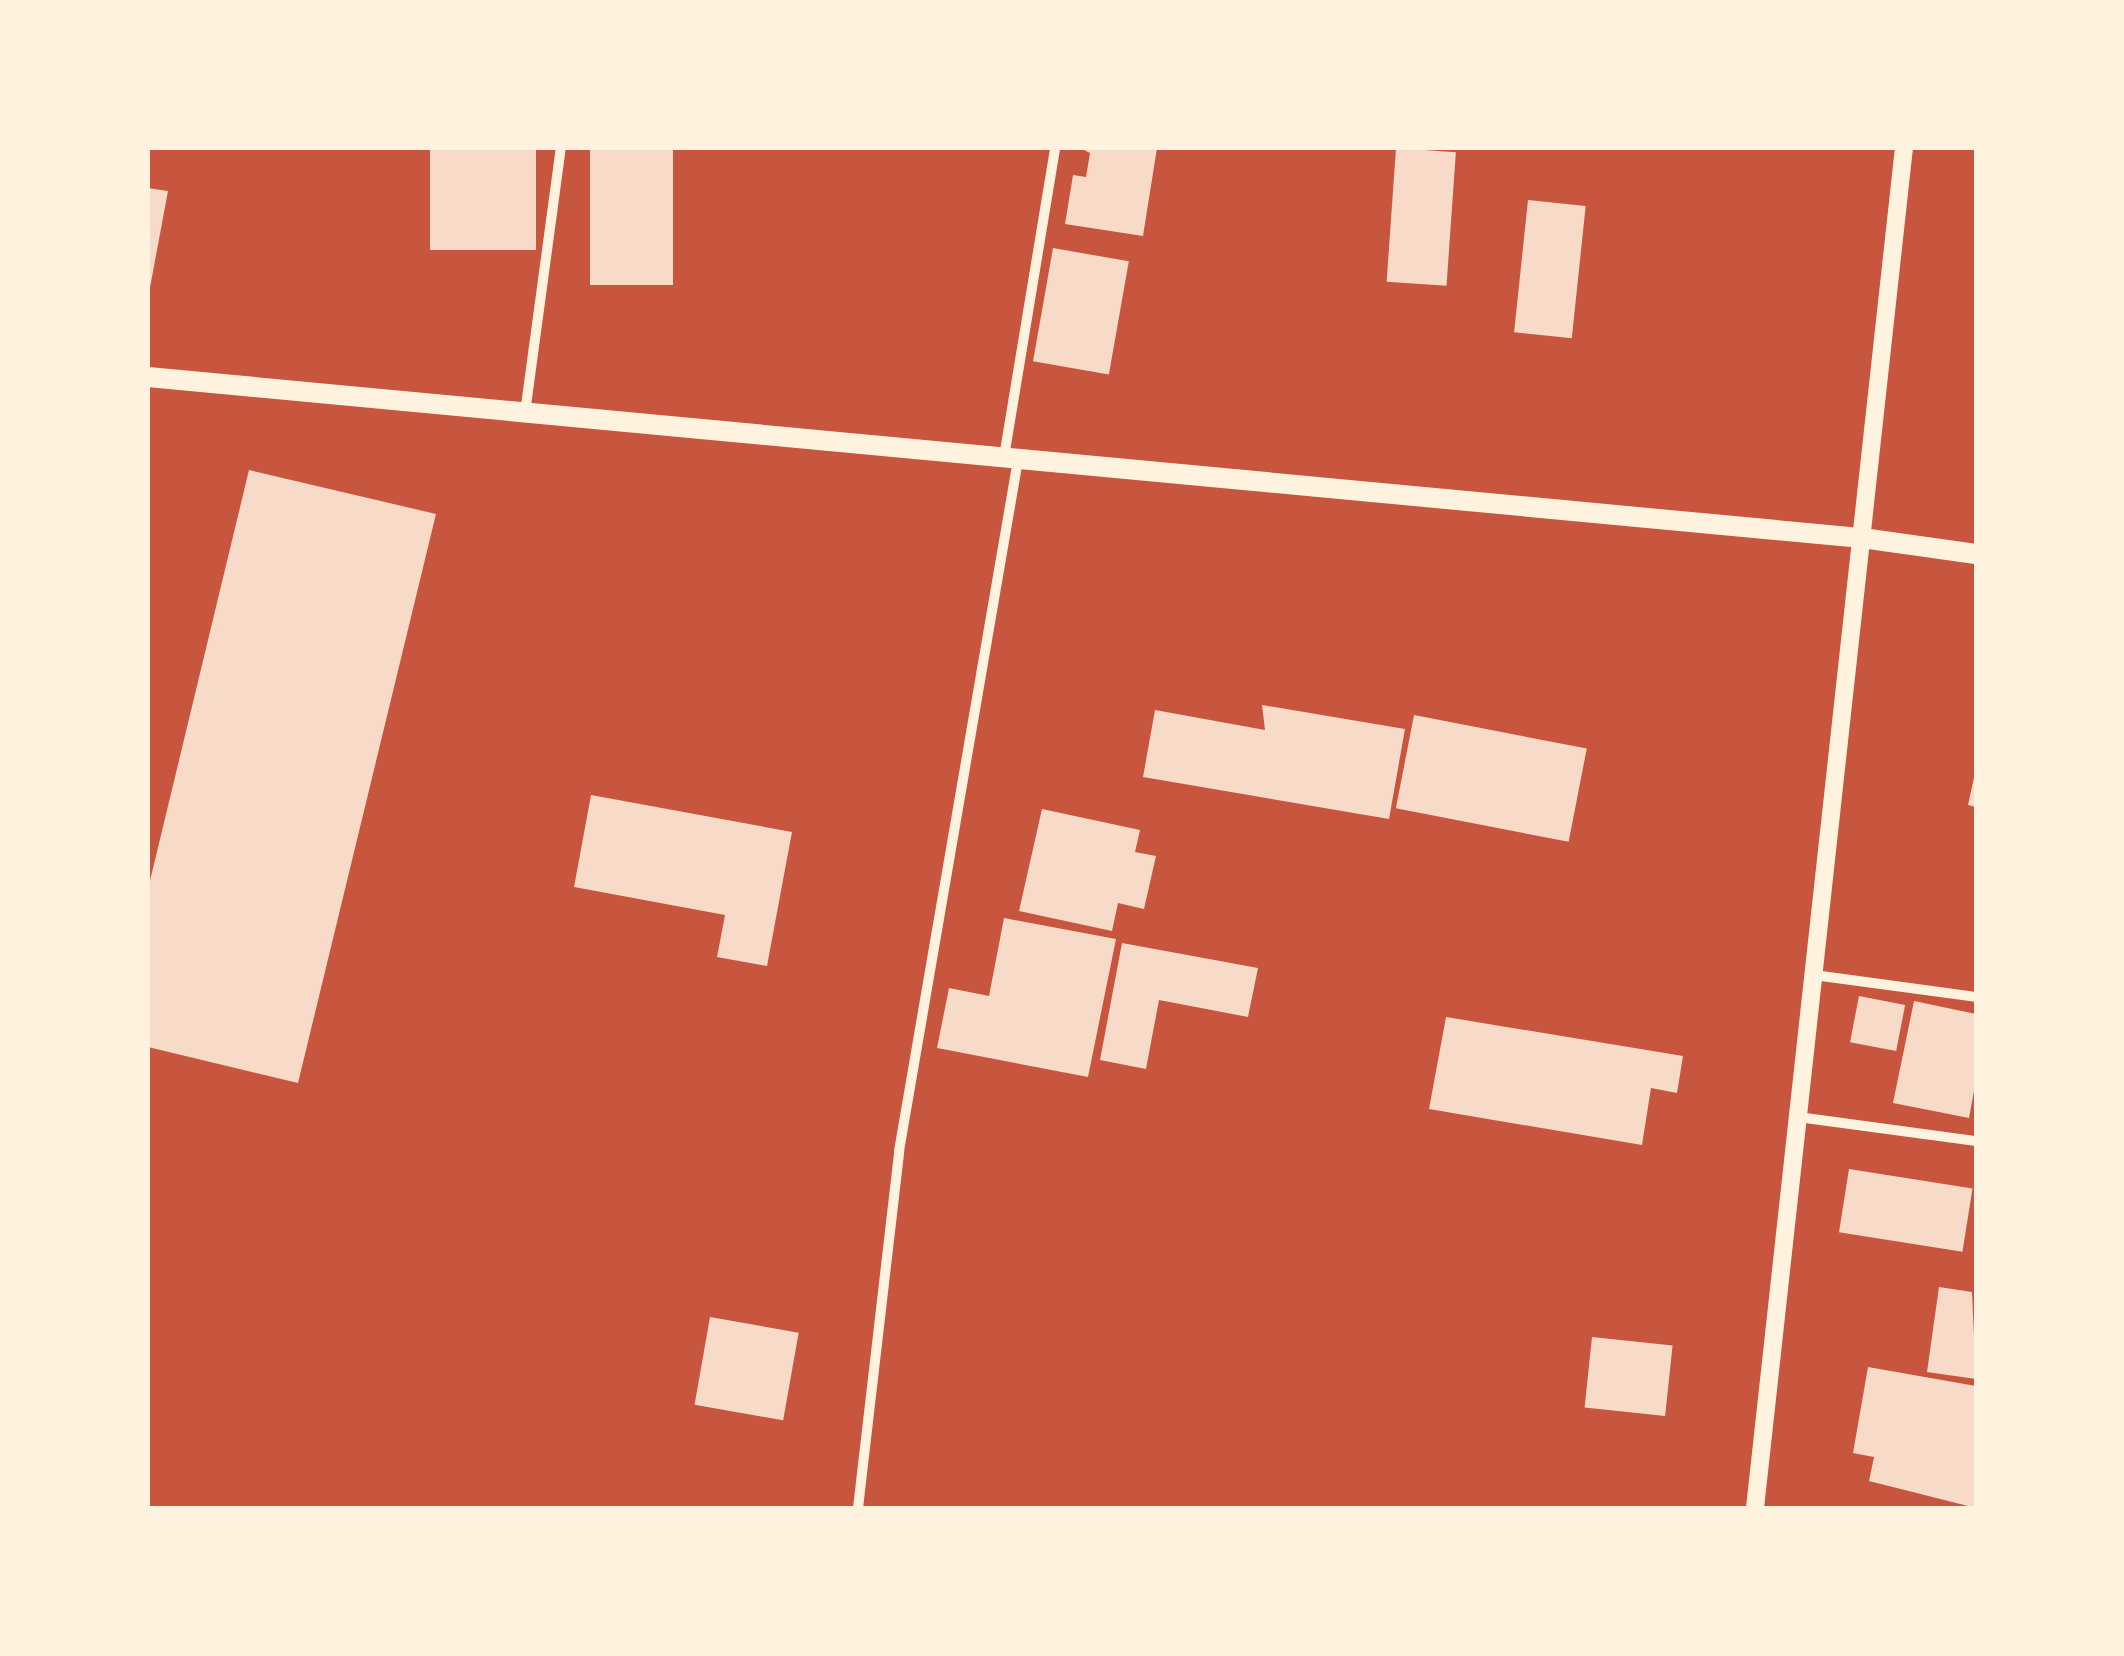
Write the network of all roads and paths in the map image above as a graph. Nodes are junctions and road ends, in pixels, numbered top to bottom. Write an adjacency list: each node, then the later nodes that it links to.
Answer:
1 (561, 148): 5 (street)
2 (1055, 148): 6 (street)
3 (1904, 148): 7 (street)
4 (148, 377): 5 (main road)
5 (526, 413): 6 (main road)
6 (1011, 459): 7 (main road); 13 (street)
7 (1862, 538): 8 (main road); 9 (street)
8 (1976, 554)
9 (1814, 975): 10 (street); 11 (street)
10 (1976, 997)
11 (1798, 1117): 12 (street); 14 (street)
12 (1976, 1141)
13 (858, 1508)
14 (1754, 1508)

